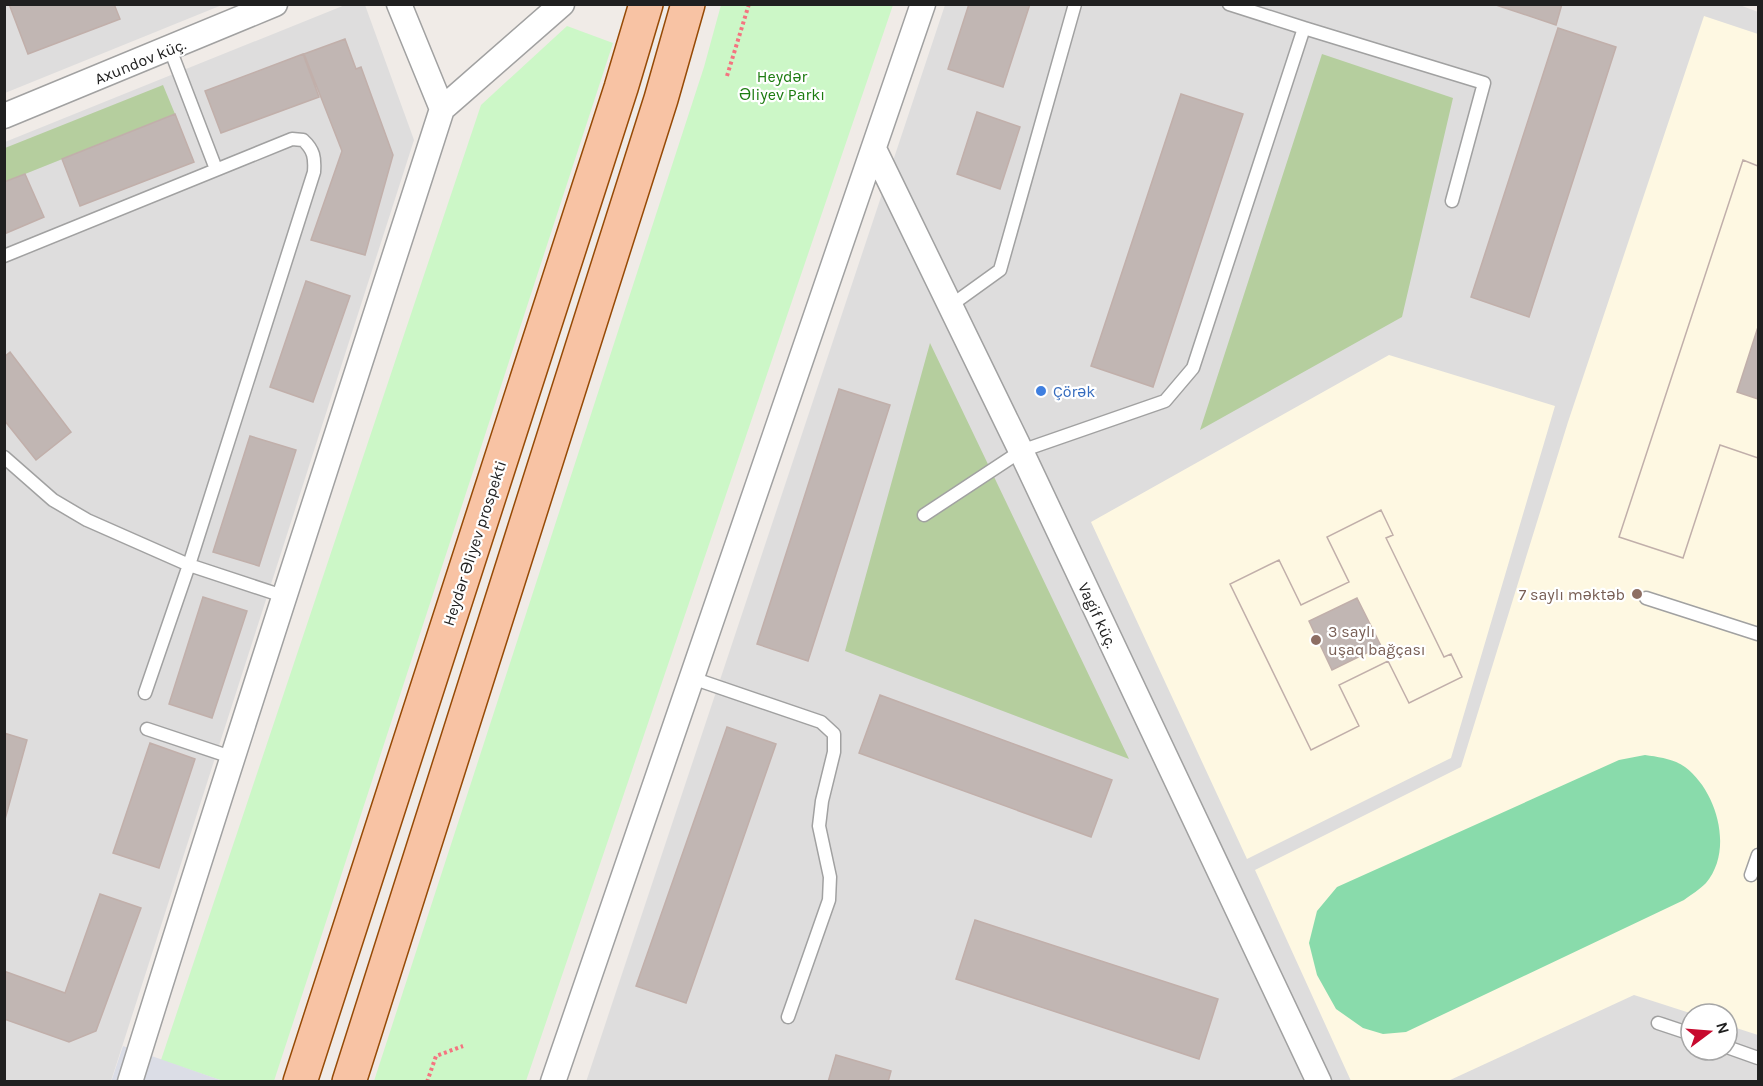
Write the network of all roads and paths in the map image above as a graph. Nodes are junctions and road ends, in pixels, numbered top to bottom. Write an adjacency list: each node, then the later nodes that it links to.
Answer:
1 (275, 4): 11 (street, Axundov küç.)
2 (399, 4): 13 (street)
3 (562, 4): 13 (street)
4 (688, 4): 41 (main road)
5 (749, 4): 12 (path)
6 (923, 4): 15 (street)
7 (1075, 4): 19 (lane)
8 (1228, 4): 10 (lane)
9 (638, 13): 40 (main road, Heydər Əliyev prospekti)
10 (1304, 28): 17 (lane); 20 (lane)
11 (170, 49): 14 (street, Axundov küç.); 16 (lane)
12 (727, 76)
13 (442, 109): 24 (street)
14 (4, 116)
15 (874, 149): 19 (street, Vagif küç.); 27 (street)
16 (216, 169): 18 (lane); 23 (lane)
17 (1452, 201)
18 (4, 256)
19 (950, 306): 20 (street, Vagif küç.)
20 (1021, 452): 22 (lane); 44 (street, Vagif küç.)
21 (4, 457): 23 (lane)
22 (924, 515)
23 (189, 565): 24 (lane); 28 (lane)
24 (286, 597): 30 (street)
25 (1646, 598): 26 (lane)
26 (1758, 634)
27 (692, 678): 33 (lane); 43 (street)
28 (145, 693)
29 (147, 729): 30 (lane)
30 (231, 757): 39 (street)
31 (1758, 855): 32 (lane)
32 (1751, 875)
33 (788, 1017)
34 (1658, 1023): 35 (lane)
35 (1679, 1030)
36 (463, 1046): 42 (path)
37 (1739, 1051): 38 (lane)
38 (1758, 1058)
39 (130, 1082)
40 (300, 1082)
41 (349, 1082)
42 (427, 1082)
43 (553, 1082)
44 (1319, 1082)

